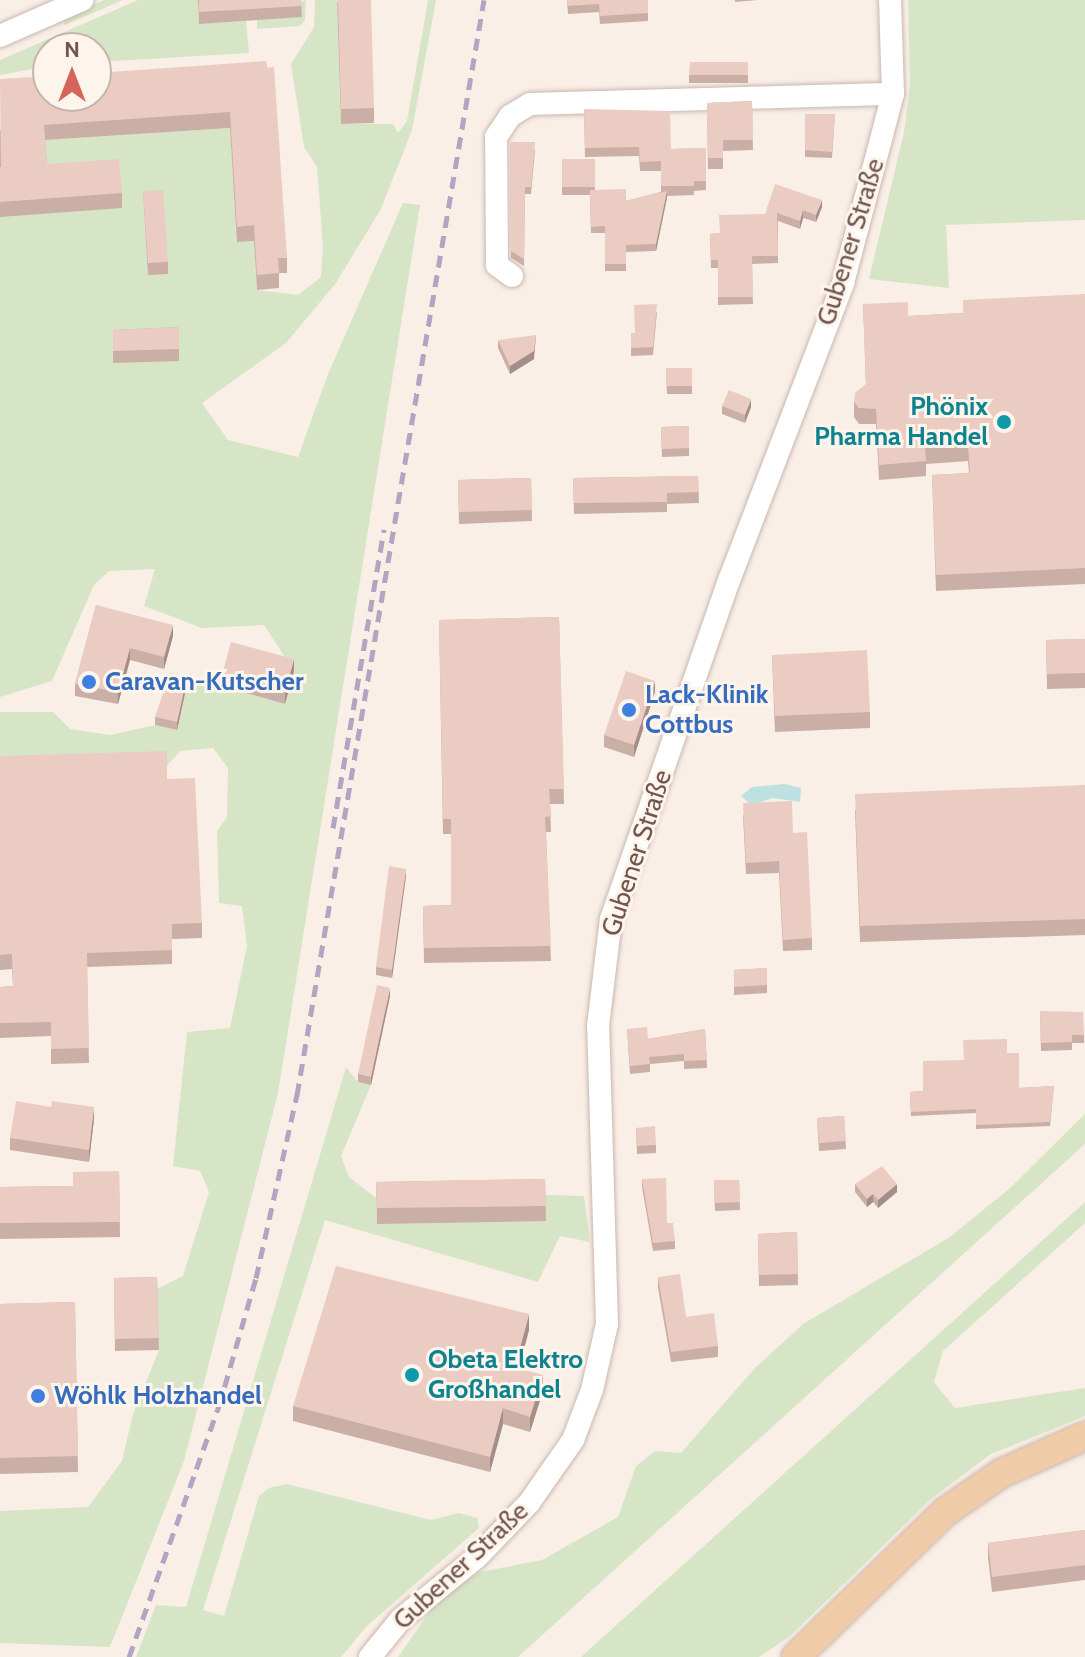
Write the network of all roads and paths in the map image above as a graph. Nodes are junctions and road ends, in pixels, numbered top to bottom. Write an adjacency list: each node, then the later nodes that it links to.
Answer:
1 (82, 0): 3 (street)
2 (890, 0): 4 (street, Gubener Straße)
3 (0, 36)
4 (893, 94): 5 (street); 7 (street, Gubener Straße)
5 (512, 276)
6 (1085, 1436): 8 (main road)
7 (370, 1657)
8 (796, 1657)

